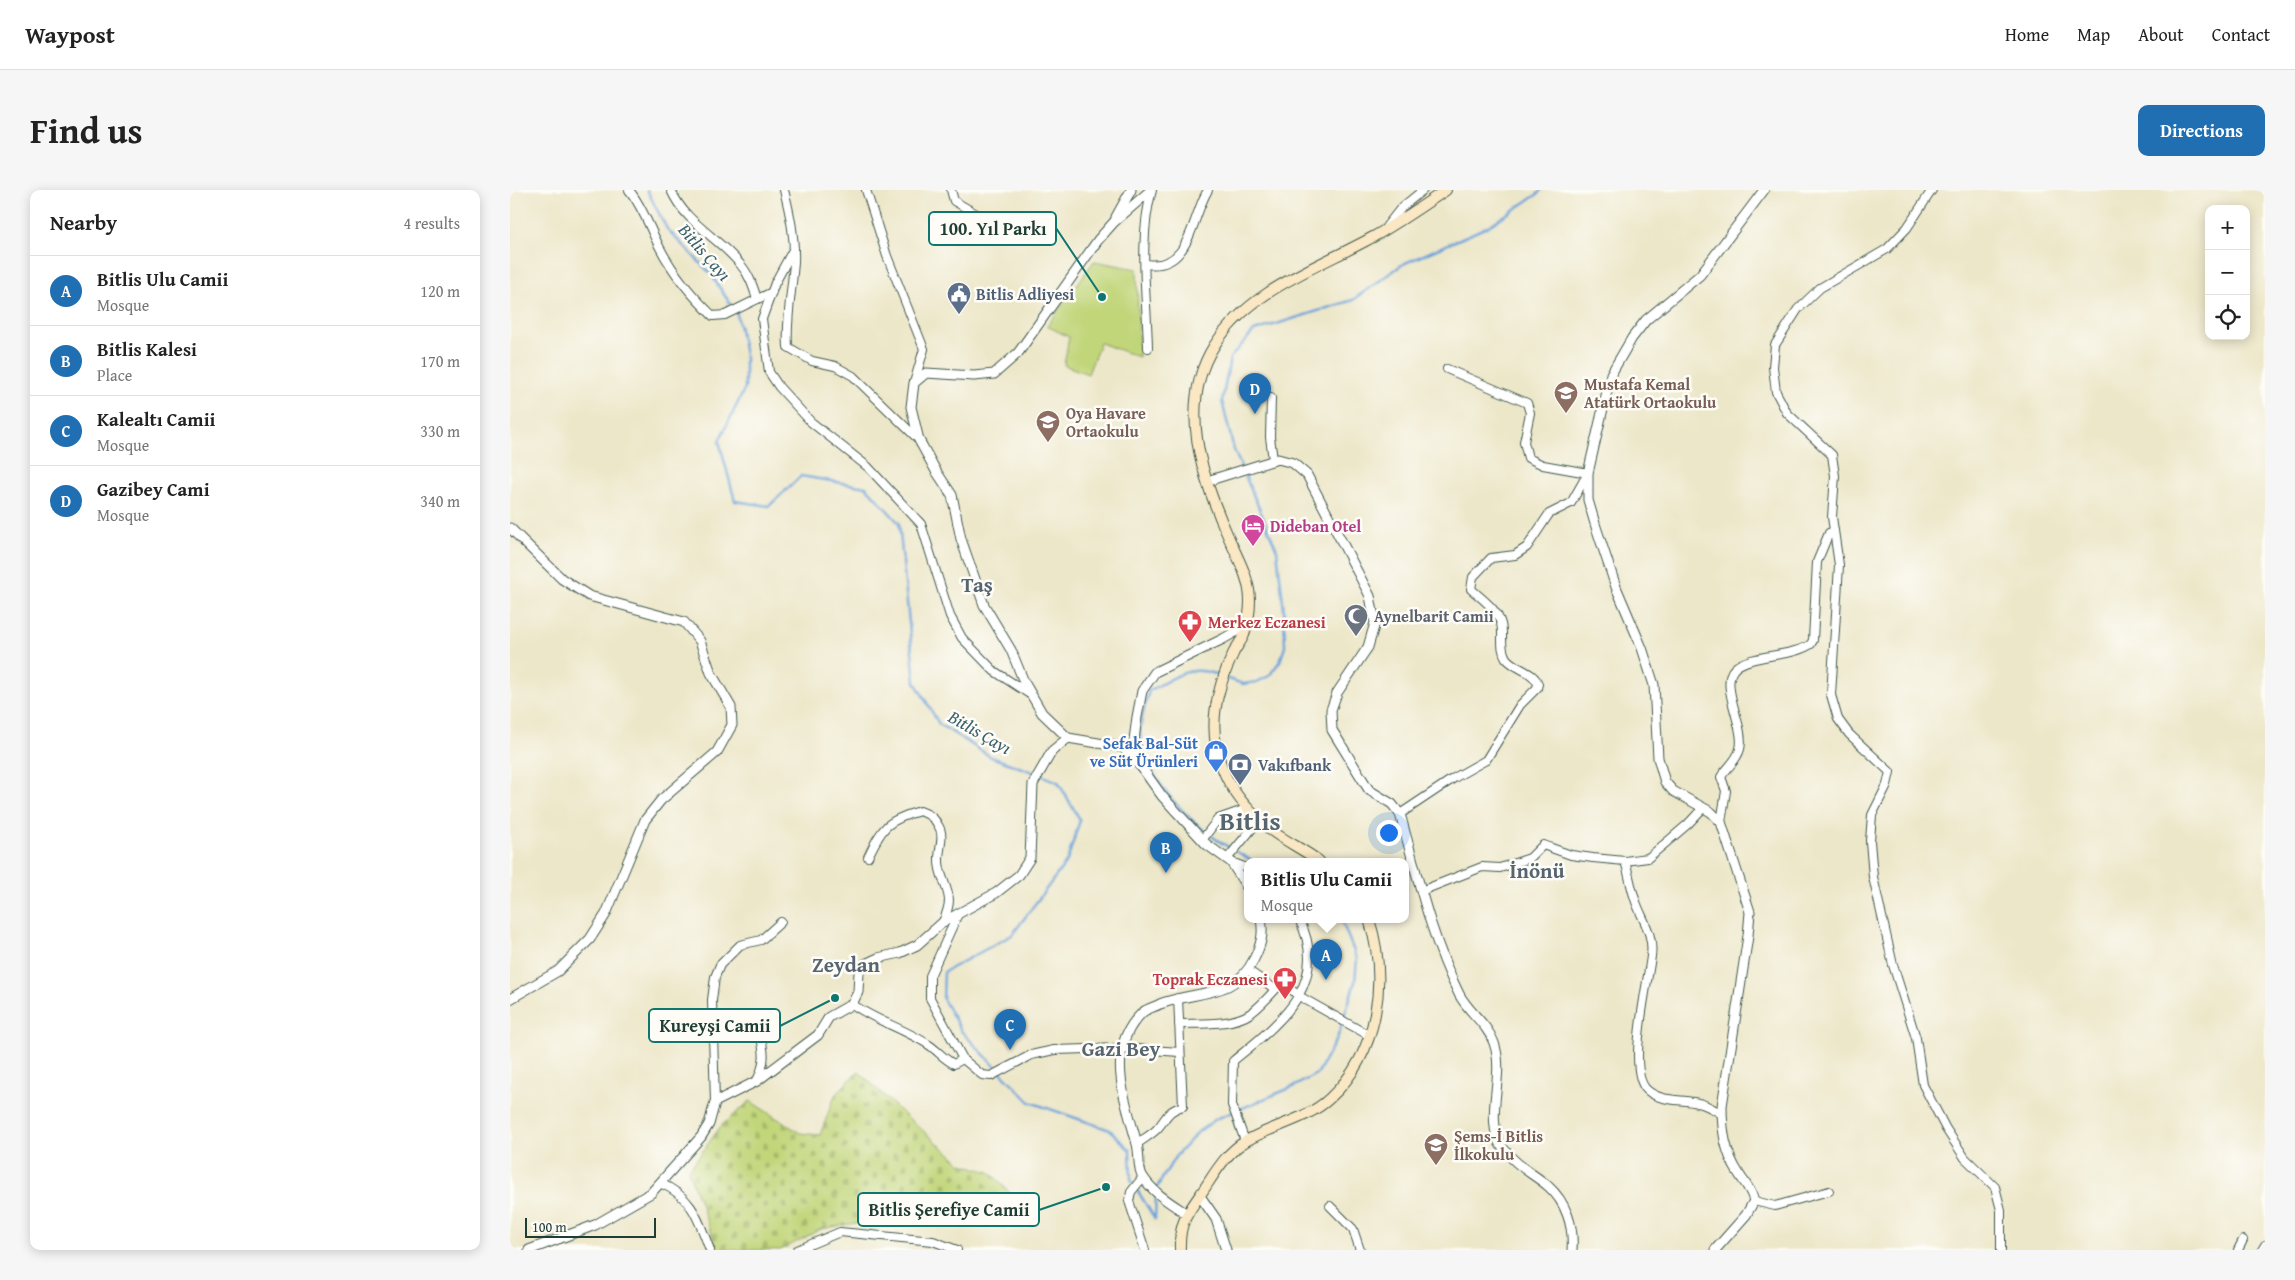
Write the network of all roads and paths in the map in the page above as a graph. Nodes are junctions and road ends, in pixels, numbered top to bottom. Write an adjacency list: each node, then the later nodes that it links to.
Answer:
1 (629, 190): 19 (street)
2 (671, 190): 19 (street)
3 (784, 190): 16 (street)
4 (866, 190): 22 (street)
5 (951, 190): 13 (street)
6 (1131, 190): 14 (street)
7 (1151, 190): 14 (street); 17 (street)
8 (1208, 190): 17 (street)
9 (1424, 190): 15 (street)
10 (1446, 190): 15 (main road)
11 (1764, 190): 26 (street)
12 (1932, 190): 29 (street)
13 (980, 216)
14 (1114, 222): 22 (street)
15 (1385, 229): 27 (main road)
16 (794, 248): 18 (street); 24 (street)
17 (1146, 264): 20 (street)
18 (772, 292): 19 (street); 31 (street)
19 (757, 299)
20 (1148, 348)
21 (1447, 370): 26 (street)
22 (914, 383): 24 (street)
23 (1271, 398): 25 (street)
24 (919, 440): 31 (street)
25 (1273, 460): 27 (street); 36 (street)
26 (1588, 473): 35 (street); 36 (street)
27 (1207, 481): 30 (main road)
28 (510, 528): 57 (street)
29 (1834, 531): 38 (street); 89 (street)
30 (1246, 626): 33 (street); 34 (main road)
31 (1031, 695): 32 (street)
32 (1068, 738): 33 (street); 47 (street)
33 (1142, 768): 39 (street)
34 (1248, 808): 37 (main road); 39 (street)
35 (1703, 808): 38 (street); 43 (street)
36 (1400, 814): 46 (street)
37 (1260, 819): 41 (main road); 42 (street)
38 (1721, 822): 67 (street)
39 (1203, 838): 42 (street)
40 (868, 857): 49 (street)
41 (1314, 858)
42 (1230, 859): 44 (street); 45 (street)
43 (1626, 861): 46 (street); 67 (street)
44 (1244, 866)
45 (1244, 882)
46 (1422, 891): 87 (street)
47 (958, 914): 49 (street); 64 (street)
48 (781, 922): 66 (street)
49 (943, 922): 58 (street)
50 (1262, 923): 53 (street)
51 (1302, 923): 55 (street)
52 (1370, 923): 61 (main road)
53 (1249, 971): 54 (street); 56 (street)
54 (1275, 989): 55 (street); 59 (street)
55 (1299, 996): 61 (street); 68 (street)
56 (1178, 998): 59 (street); 62 (street)
57 (510, 999)
58 (852, 1004): 64 (street); 65 (street)
59 (1179, 1024): 63 (street)
60 (759, 1031): 65 (street)
61 (1370, 1036): 68 (main road)
62 (1122, 1048): 63 (street); 64 (street); 69 (street)
63 (1180, 1052): 69 (street)
64 (963, 1059)
65 (757, 1081): 66 (street)
66 (715, 1102): 71 (street)
67 (1722, 1114): 74 (street)
68 (1245, 1141): 73 (main road)
69 (1137, 1144): 70 (street)
70 (1141, 1179): 76 (street); 83 (street)
71 (660, 1183): 79 (street); 80 (street)
72 (1829, 1191): 74 (street)
73 (1200, 1196): 76 (main road); 85 (street)
74 (1754, 1201): 88 (street)
75 (1330, 1206): 86 (street)
76 (1187, 1214): 84 (main road)
77 (2243, 1240): 90 (street)
78 (2265, 1245): 91 (street)
79 (529, 1250)
80 (710, 1250)
81 (797, 1250): 82 (street)
82 (957, 1250)
83 (1145, 1250)
84 (1180, 1250)
85 (1226, 1250)
86 (1360, 1250)
87 (1572, 1250)
88 (1715, 1250)
89 (2001, 1250)
90 (2238, 1250)
91 (2262, 1250)

